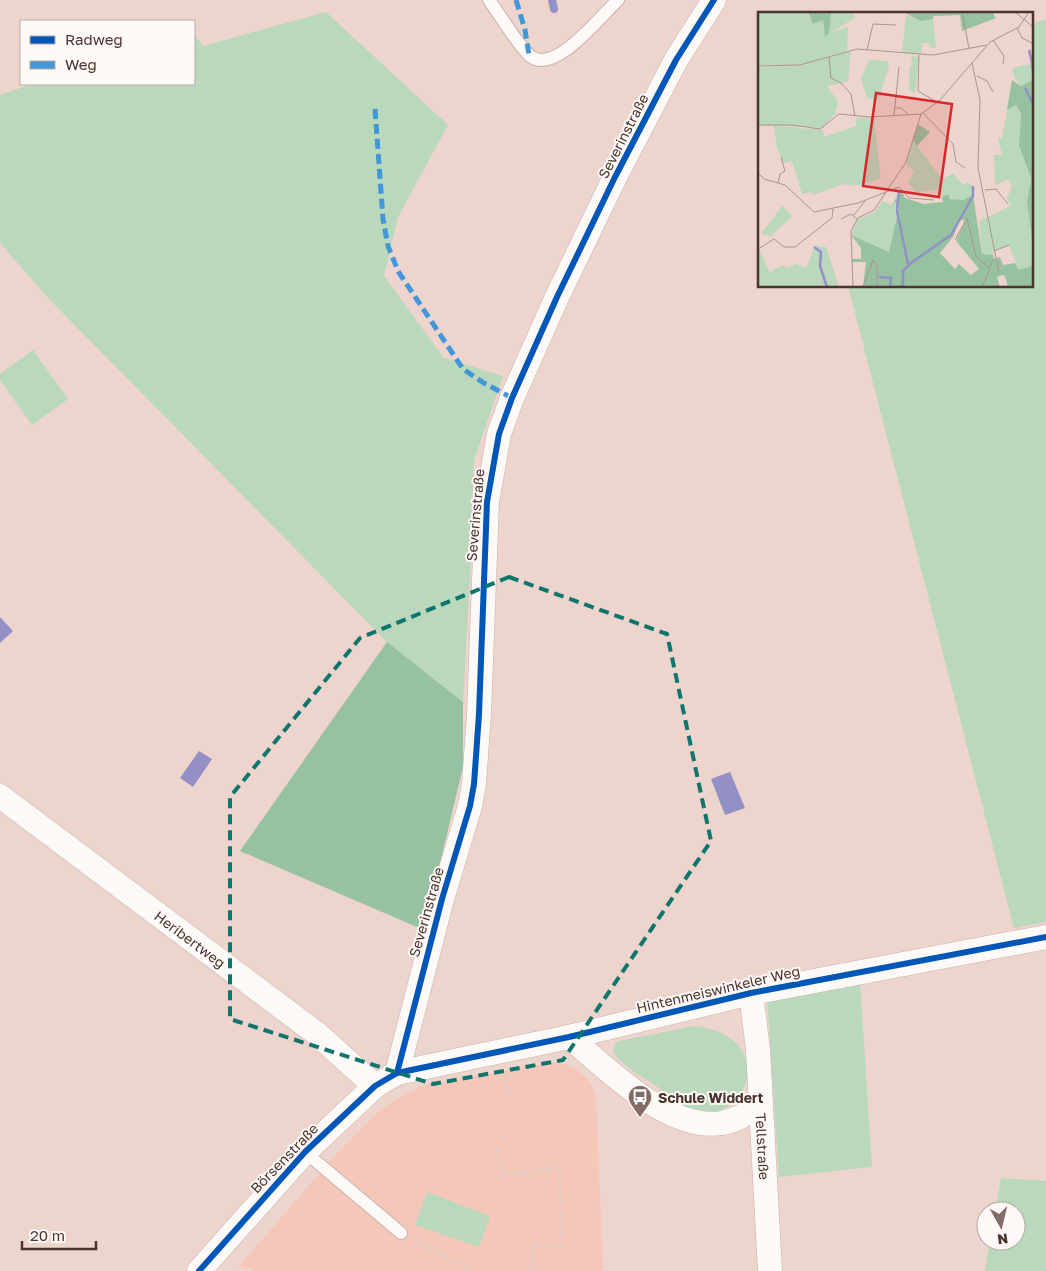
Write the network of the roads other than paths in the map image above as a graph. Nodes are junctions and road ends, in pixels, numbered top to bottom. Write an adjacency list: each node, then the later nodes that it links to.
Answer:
1 (489, 0): 2 (lane)
2 (618, 0)
3 (714, 0): 8 (street, Severinstraße)
4 (0, 796): 9 (street, Heribertweg)
5 (1046, 937): 6 (street, Hintenmeiswinkeler Weg)
6 (752, 992): 7 (street, Hintenmeiswinkeler Weg); 10 (street, Tellstraße)
7 (569, 1037): 8 (street, Hintenmeiswinkeler Weg); 10 (street)
8 (397, 1073): 9 (street, Börsenstraße)
9 (375, 1086): 11 (street, Börsenstraße)
10 (760, 1105): 14 (street, Tellstraße)
11 (305, 1152): 12 (lane); 13 (street, Börsenstraße)
12 (401, 1233)
13 (208, 1269)
14 (770, 1271)

